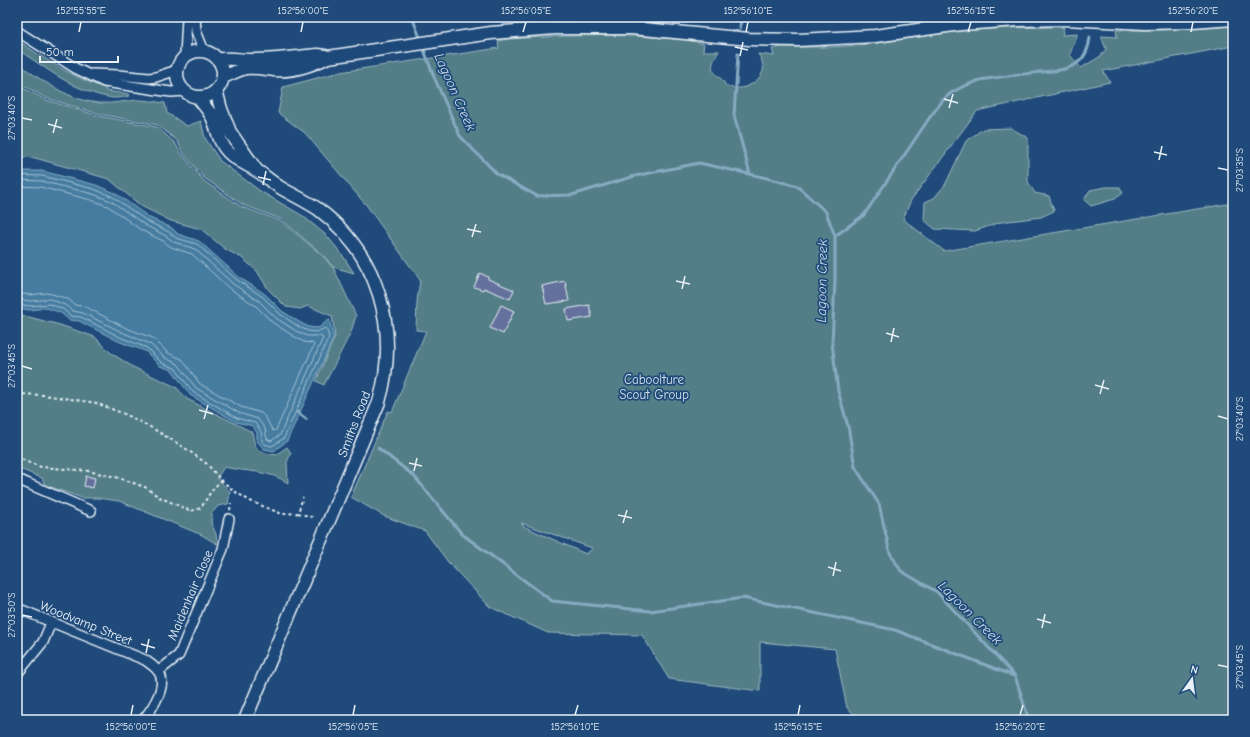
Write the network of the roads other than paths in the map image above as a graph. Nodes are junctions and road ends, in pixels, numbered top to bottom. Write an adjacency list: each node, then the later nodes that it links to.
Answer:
1 (187, 17): 6 (street)
2 (195, 17): 5 (street)
3 (1233, 18): 7 (street)
4 (17, 31): 10 (street)
5 (204, 51): 6 (street); 8 (street)
6 (185, 56): 9 (street)
7 (328, 57): 8 (street); 11 (street)
8 (218, 60): 11 (street)
9 (177, 70): 10 (street); 13 (street)
10 (90, 74): 13 (street)
11 (223, 77): 12 (street)
12 (216, 90): 14 (street); 15 (street, Smiths Road)
13 (185, 91): 14 (street)
14 (198, 97): 15 (street, Smiths Road)
15 (258, 172): 24 (street, Smiths Road)
16 (17, 479): 17 (street)
17 (91, 511)
18 (229, 519): 21 (street, Maidenhair Close)
19 (17, 608): 20 (street, Woodvamp Street)
20 (52, 623): 21 (street, Woodvamp Street); 22 (street)
21 (159, 671): 23 (street)
22 (17, 674)
23 (144, 720)
24 (246, 720)

